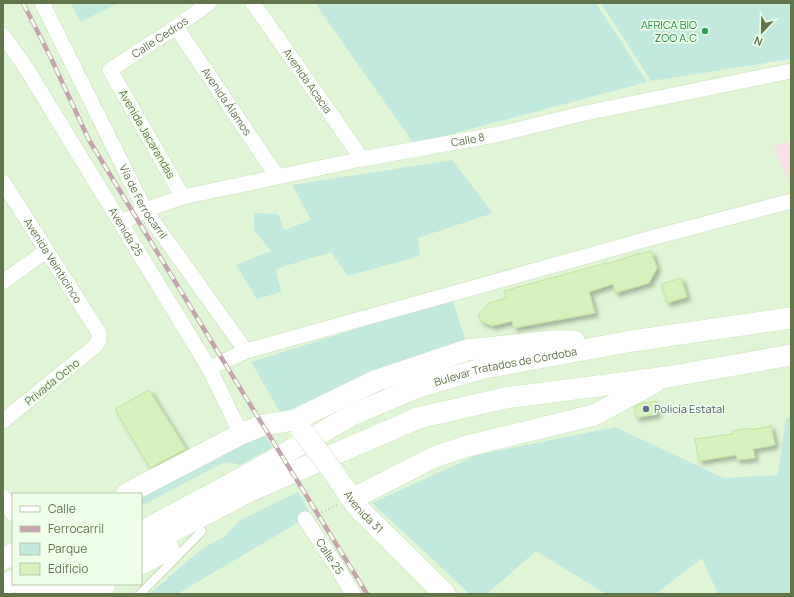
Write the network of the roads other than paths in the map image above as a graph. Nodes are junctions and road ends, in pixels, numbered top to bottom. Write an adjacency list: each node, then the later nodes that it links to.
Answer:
1 (42, 3): 13 (street, Vía de Ferrocarril)
2 (209, 3): 4 (street, Calle Cedros)
3 (253, 3): 8 (street, Avenida Acacia)
4 (176, 27): 6 (street, Calle Cedros); 9 (street, Avenida Álamos)
5 (3, 35): 14 (street, Avenida 25)
6 (110, 70): 11 (street, Avenida Jacarandas)
7 (791, 71): 8 (street, Calle 8)
8 (362, 159): 9 (street, Calle 8)
9 (277, 176): 11 (street, Calle 8)
10 (3, 182): 15 (street, Avenida Veinticinco)
11 (183, 197): 13 (street, Calle 8)
12 (791, 201): 20 (street)
13 (145, 210): 14 (street, Calle 8); 20 (street, Vía de Ferrocarril)
14 (121, 223): 22 (street, Avenida 25)
15 (46, 251): 16 (street); 18 (street, Avenida Veinticinco)
16 (3, 282)
17 (791, 318): 19 (main road, Bulevar Tratados de Córdoba)
18 (99, 341): 24 (street, Privada Ocho)
19 (632, 341): 25 (main road); 27 (main road, Bulevar Tratados de Córdoba)
20 (246, 351): 22 (street)
21 (791, 355): 23 (main road, Bulevar Tratados de Córdoba)
22 (209, 368): 26 (street, Avenida 25)
23 (667, 376): 27 (main road, Bulevar Tratados de Córdoba); 30 (main road)
24 (3, 420)
25 (298, 425): 26 (main road); 30 (main road, Avenida 31, bridge)
26 (241, 434): 28 (main road)
27 (244, 485): 32 (main road, Bulevar Tratados de Córdoba); 34 (main road, Bulevar Tratados de Córdoba); 35 (main road, Bulevar Tratados de Córdoba); 36 (main road, Bulevar Tratados de Córdoba)
28 (128, 493)
29 (3, 497): 31 (street)
30 (352, 499): 50 (main road, Avenida 31)
31 (12, 512)
32 (142, 514)
33 (304, 519): 49 (street, Calle 25)
34 (202, 531): 39 (main road, Bulevar Tratados de Córdoba); 48 (lane)
35 (142, 532)
36 (142, 547)
37 (12, 554): 38 (main road)
38 (3, 559)
39 (142, 563)
40 (12, 582): 44 (main road)
41 (42, 585): 45 (main road)
42 (73, 585): 46 (main road)
43 (103, 585): 47 (main road)
44 (3, 586)
45 (26, 594)
46 (56, 594)
47 (87, 594)
48 (140, 594)
49 (353, 594)
50 (445, 594)

